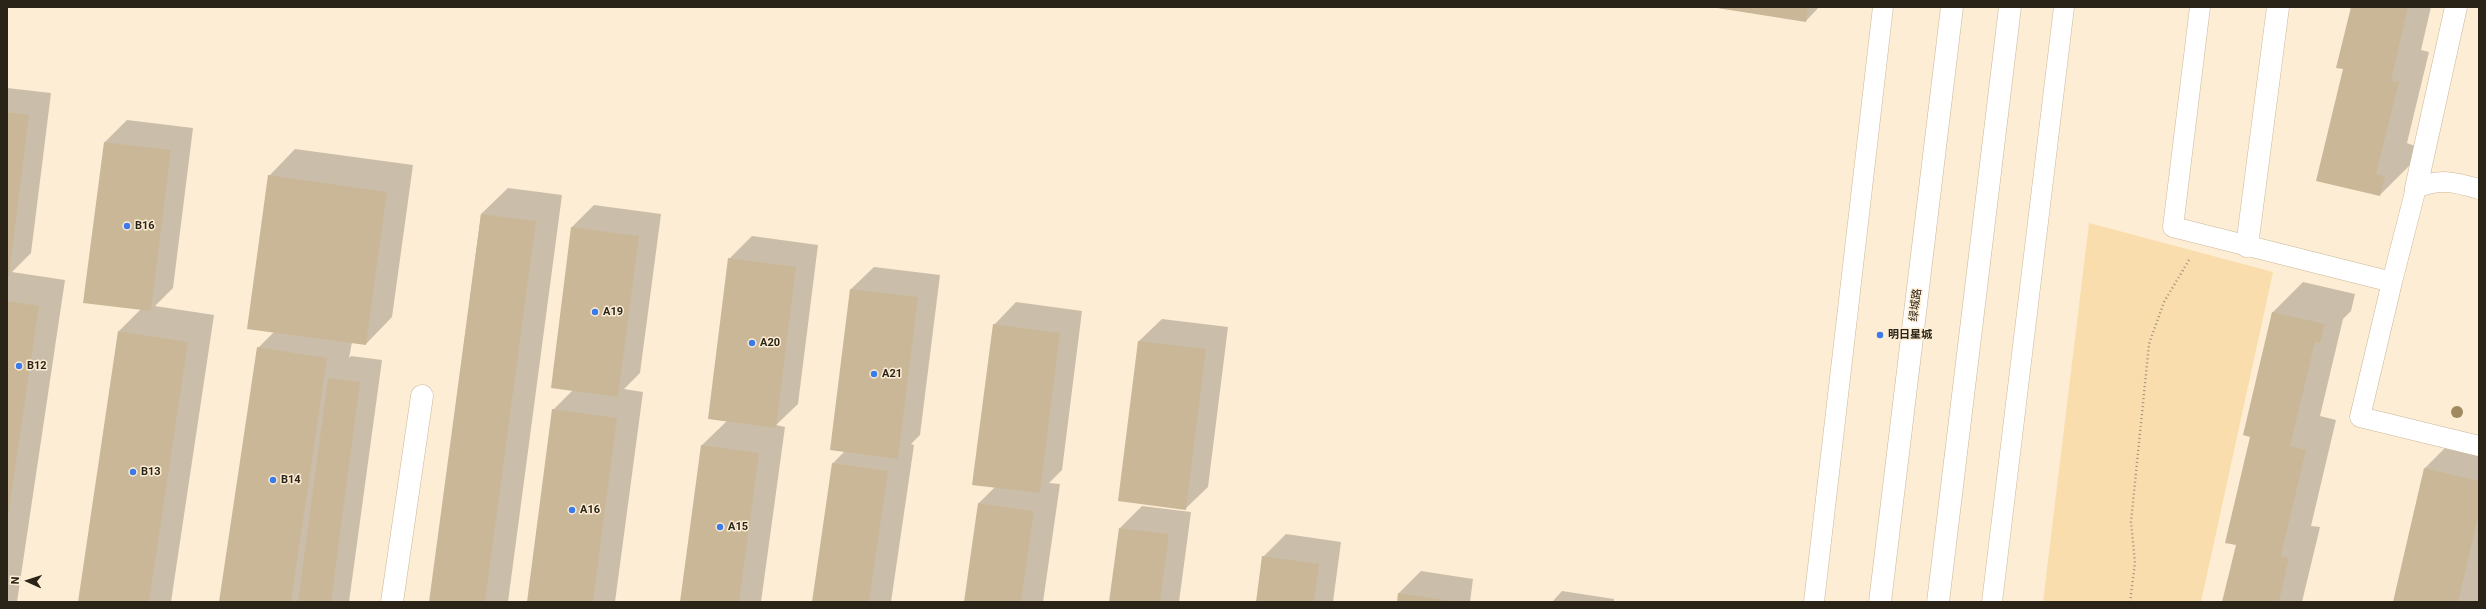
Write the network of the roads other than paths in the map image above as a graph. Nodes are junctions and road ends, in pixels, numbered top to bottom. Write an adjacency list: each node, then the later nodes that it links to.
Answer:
1 (1883, 7): 15 (lane)
2 (1952, 7): 16 (main road, 绿城路)
3 (2010, 7): 17 (main road)
4 (2064, 7): 18 (lane)
5 (2200, 7): 10 (lane)
6 (2278, 7): 10 (main road)
7 (2456, 7): 8 (main road)
8 (2416, 188): 9 (lane); 11 (lane)
9 (2479, 189)
10 (2247, 246): 11 (lane)
11 (2392, 282): 13 (lane)
12 (422, 396): 14 (main road)
13 (2479, 446)
14 (392, 602)
15 (1814, 602)
16 (1880, 602)
17 (1938, 602)
18 (1992, 602)

